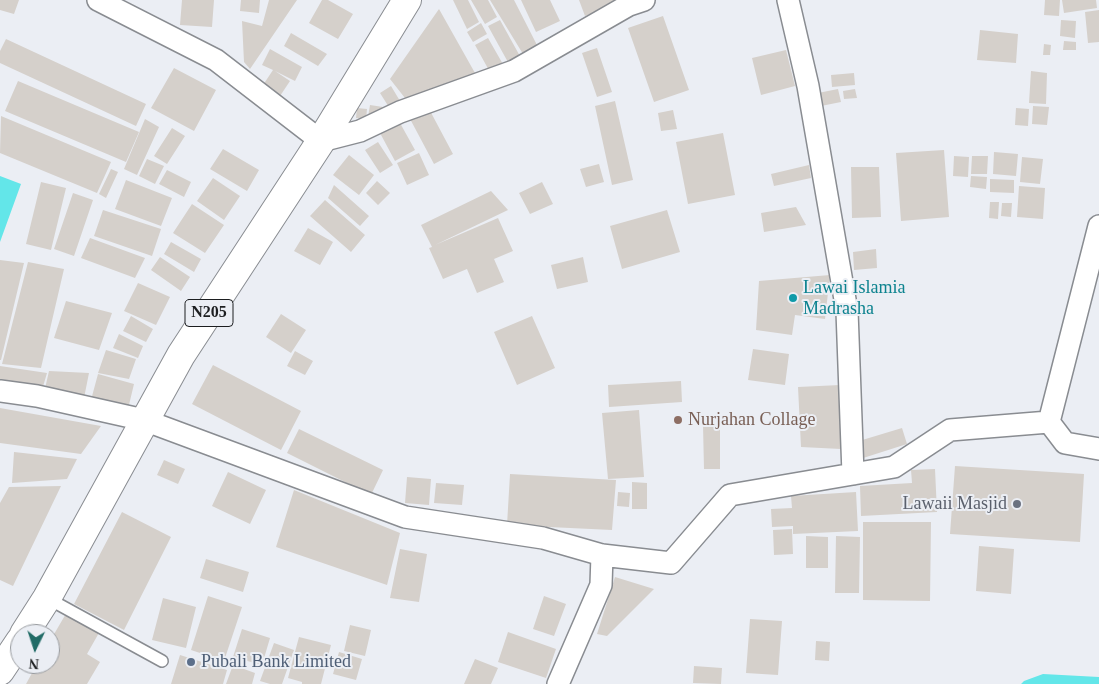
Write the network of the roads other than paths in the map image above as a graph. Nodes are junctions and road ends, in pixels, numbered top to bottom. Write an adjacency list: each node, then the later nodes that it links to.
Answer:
1 (98, 0): 5 (street)
2 (407, 0): 5 (highway, N205)
3 (644, 0): 5 (street)
4 (788, 0): 11 (street)
5 (321, 141): 8 (highway, N205)
6 (1099, 226): 9 (street)
7 (0, 391): 8 (street)
8 (144, 420): 12 (street); 13 (highway, N205)
9 (1049, 422): 10 (street); 11 (street)
10 (1099, 449)
11 (853, 474): 12 (street)
12 (602, 555): 18 (street)
13 (48, 598): 14 (highway, N205); 16 (lane)
14 (31, 624)
15 (10, 656): 17 (highway)
16 (162, 661)
17 (0, 672)
18 (558, 684)

